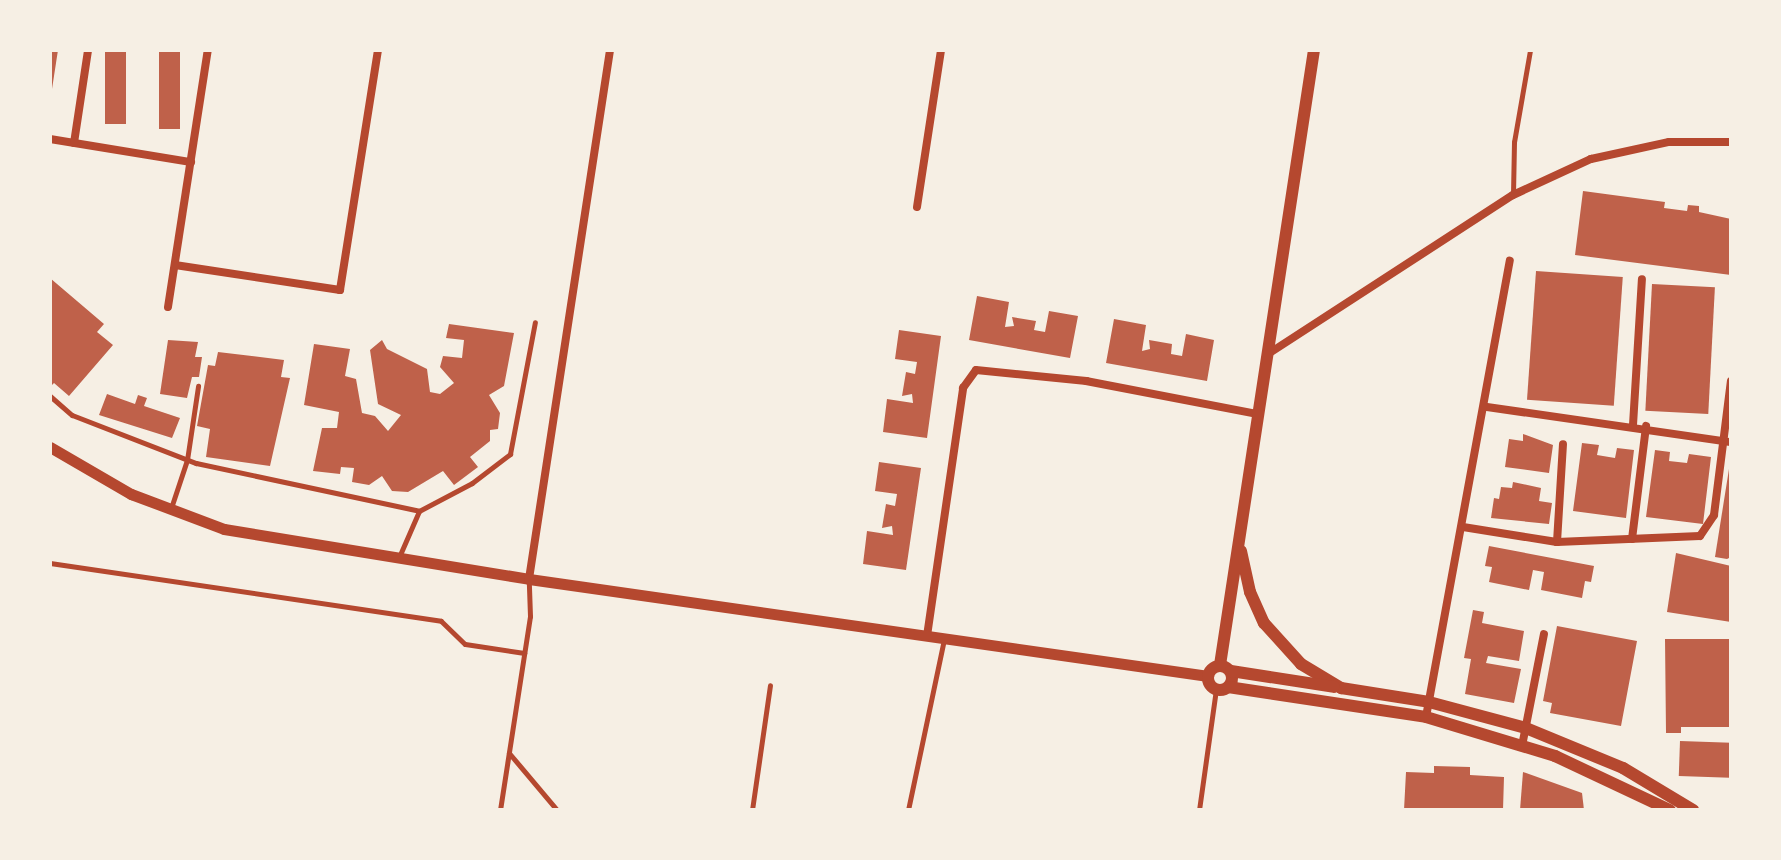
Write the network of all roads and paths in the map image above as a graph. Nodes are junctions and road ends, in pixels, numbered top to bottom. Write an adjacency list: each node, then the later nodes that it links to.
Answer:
1 (88, 50): 10 (street)
2 (208, 50): 11 (street)
3 (378, 50): 15 (street)
4 (610, 50): 39 (street)
5 (941, 50): 13 (street)
6 (1314, 50): 19 (main road)
7 (1530, 50): 12 (lane)
8 (50, 139): 10 (street)
9 (1731, 142): 12 (street)
10 (74, 143): 11 (street)
11 (191, 162): 15 (street)
12 (1513, 195): 19 (street)
13 (917, 207)
14 (1510, 261): 23 (street)
15 (175, 265): 17 (street)
16 (1642, 279): 25 (street)
17 (168, 307)
18 (535, 322): 32 (lane)
19 (1267, 355): 24 (main road)
20 (1731, 381): 27 (street)
21 (198, 386): 30 (lane)
22 (50, 396): 30 (lane)
23 (1487, 407): 25 (street); 33 (street)
24 (1258, 414): 35 (main road); 41 (street)
25 (1633, 425): 26 (street)
26 (1646, 426): 27 (street); 34 (street)
27 (1726, 442): 34 (street)
28 (1563, 444): 36 (street)
29 (50, 447): 31 (street)
30 (187, 460): 31 (lane); 32 (lane)
31 (171, 509): 37 (street)
32 (419, 511): 37 (lane)
33 (1463, 527): 36 (street); 49 (street)
34 (1632, 539): 36 (street)
35 (1239, 540): 44 (main road); 48 (main road)
36 (1557, 542)
37 (398, 558): 39 (street)
38 (50, 563): 43 (lane)
39 (529, 579): 41 (street); 43 (lane)
40 (1544, 634): 51 (street)
41 (927, 636): 42 (street)
42 (944, 638): 45 (street); 57 (lane)
43 (524, 653): 53 (lane)
44 (1225, 668): 45 (main road); 47 (main road); 48 (main road)
45 (1208, 676): 47 (main road)
46 (770, 685): 56 (lane)
47 (1222, 688): 50 (main road); 58 (lane)
48 (1341, 688): 49 (main road)
49 (1429, 702): 50 (street); 51 (main road)
50 (1426, 717): 52 (main road)
51 (1526, 728): 52 (street); 60 (main road)
52 (1522, 746): 59 (main road)
53 (509, 753): 54 (lane); 55 (lane)
54 (500, 810)
55 (557, 810)
56 (752, 810)
57 (908, 810)
58 (1199, 810)
59 (1670, 810)
60 (1693, 810)

